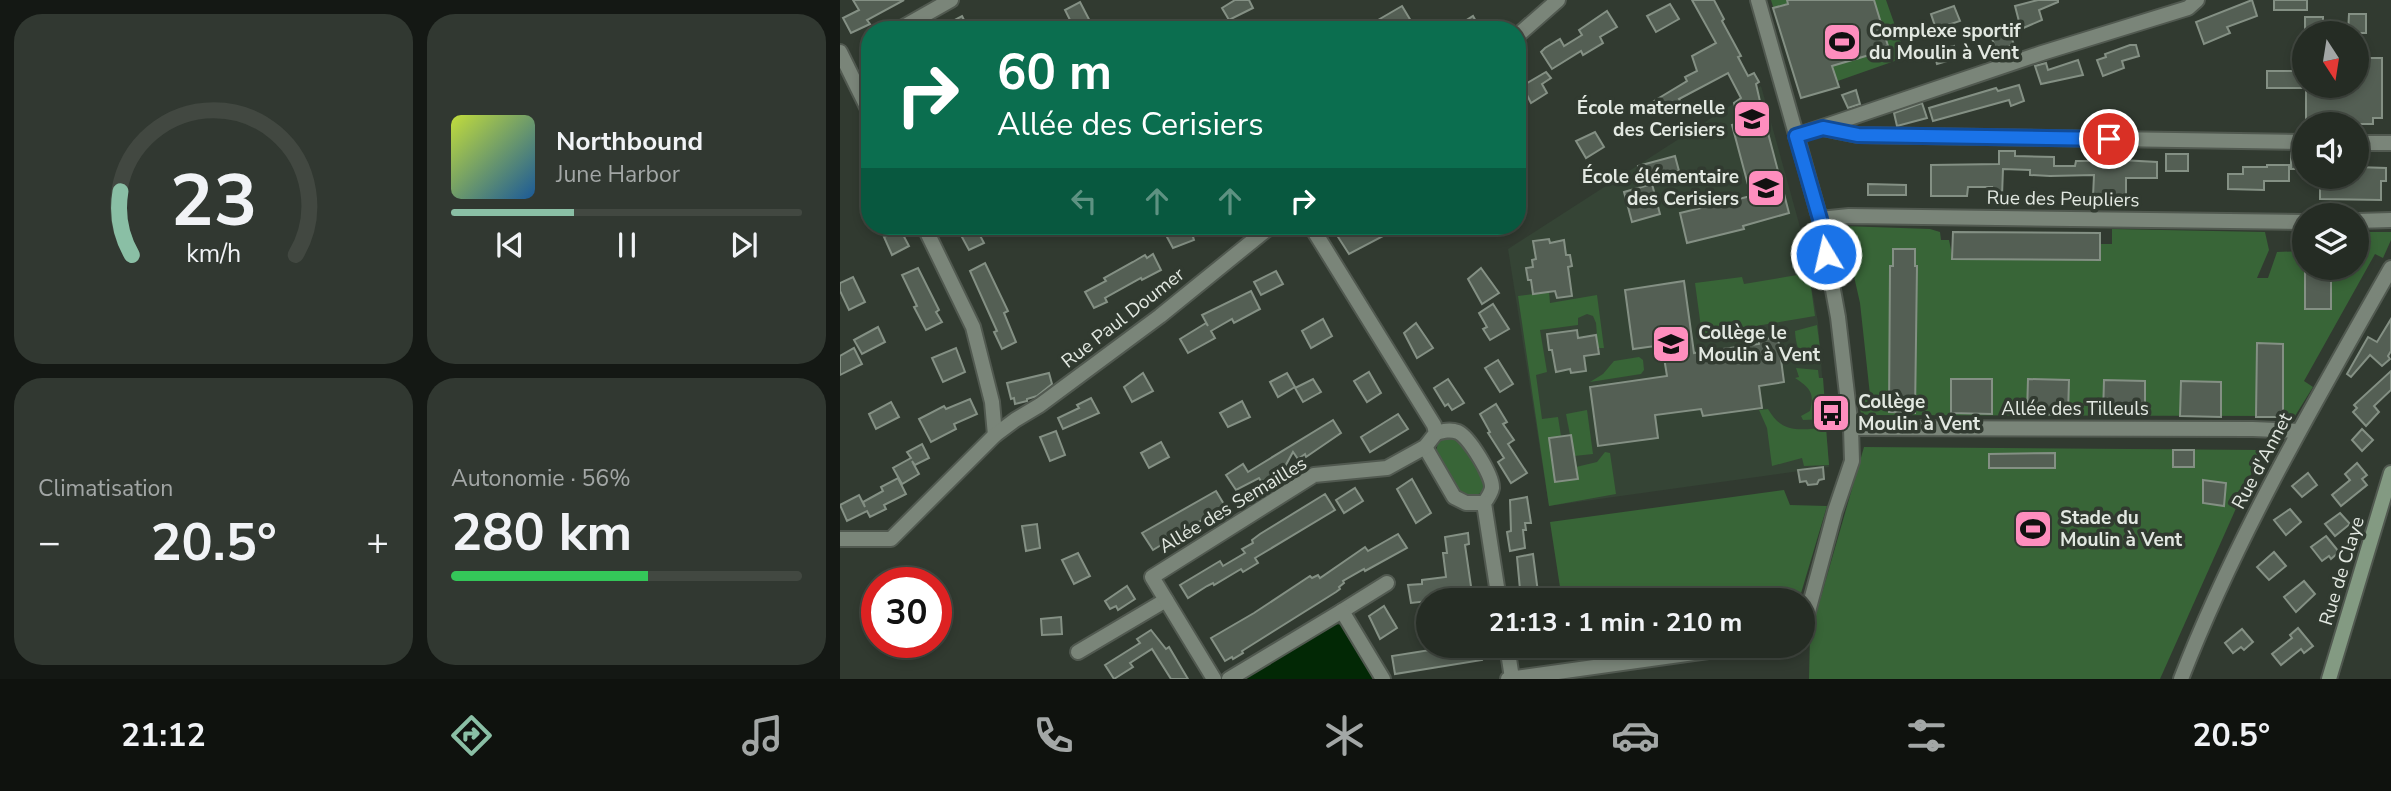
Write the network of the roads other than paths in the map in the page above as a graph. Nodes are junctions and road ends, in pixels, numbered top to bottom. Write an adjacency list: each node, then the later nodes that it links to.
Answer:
1 (951, 0): 5 (street)
2 (1558, 0): 6 (street)
3 (1758, 0): 10 (street)
4 (2197, 0): 9 (street)
5 (914, 21)
6 (1526, 28)
7 (841, 54): 8 (street)
8 (861, 95)
9 (1823, 128): 10 (street); 11 (street)
10 (1796, 136): 14 (street)
11 (2292, 142)
12 (2369, 143): 13 (street)
13 (2391, 143)
14 (1820, 219): 17 (street, Rue des Peupliers); 22 (street)
15 (2391, 220): 16 (street)
16 (2369, 221)
17 (2292, 222)
18 (928, 235): 25 (street)
19 (1260, 235): 25 (street, Rue Paul Doumer)
20 (1316, 235): 23 (street)
21 (2391, 268): 24 (street, Rue d'Annet)
22 (1851, 428): 24 (street, Allée des Tilleuls); 32 (street)
23 (1435, 429): 26 (street, Allée des Semailles); 28 (street)
24 (2299, 431): 42 (street, Rue d'Annet)
25 (995, 435): 29 (street, Rue Paul Doumer)
26 (1425, 447): 28 (street); 33 (street, Allée des Semailles)
27 (2391, 473): 43 (street, Rue de Claye)
28 (1484, 503): 31 (street)
29 (840, 539)
30 (1387, 583): 34 (street)
31 (1497, 588)
32 (1814, 588)
33 (1166, 600): 35 (street); 38 (street, Allée des Semailles)
34 (1342, 611): 39 (street); 40 (street)
35 (1077, 652)
36 (1508, 658): 41 (street)
37 (1658, 658): 41 (street)
38 (1214, 679)
39 (1228, 679)
40 (1383, 679)
41 (1510, 679)
42 (2181, 679)
43 (2329, 679)

